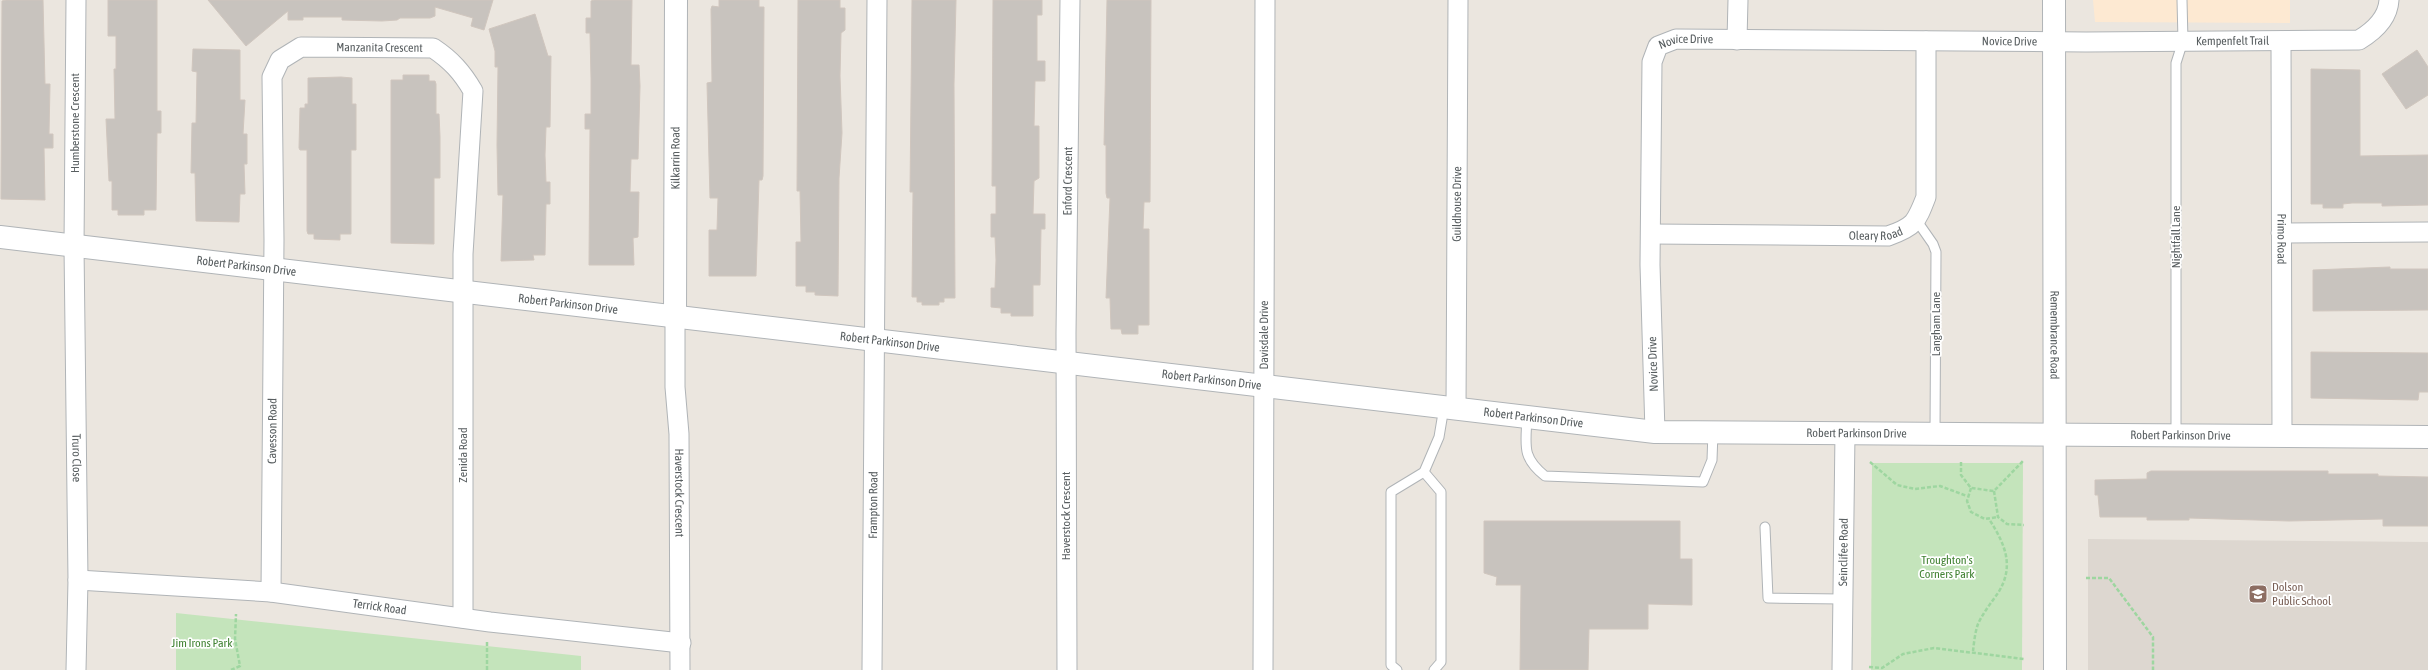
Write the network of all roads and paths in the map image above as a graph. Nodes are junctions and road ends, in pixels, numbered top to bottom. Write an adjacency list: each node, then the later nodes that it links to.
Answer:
1 (76, 0): 21 (street, Humberstone Crescent)
2 (676, 0): 24 (street, Kilkarrin Road)
3 (877, 0): 25 (street)
4 (1070, 0): 26 (street, Enford Crescent)
5 (1265, 0): 27 (street, Davisdale Drive)
6 (1458, 0): 28 (street, Guildhouse Drive)
7 (1738, 0): 11 (street)
8 (2054, 0): 15 (street, Remembrance Road)
9 (2182, 0): 13 (lane, Nightfall Lane)
10 (2389, 0): 14 (street, Kempenfelt Trail)
11 (1737, 40): 12 (street, Novice Drive); 19 (street, Novice Drive)
12 (1926, 41): 15 (street, Novice Drive); 16 (street, Oleary Road)
13 (2183, 41): 14 (street, Kempenfelt Trail); 15 (street, Kempenfelt Trail); 35 (lane, Nightfall Lane)
14 (2281, 41): 18 (street, Primo Road)
15 (2054, 42): 34 (street, Remembrance Road)
16 (1917, 221): 19 (street, Oleary Road); 33 (lane, Langham Lane)
17 (2428, 232): 18 (street)
18 (2281, 233): 36 (street, Primo Road)
19 (1651, 234): 30 (street, Novice Drive)
20 (0, 237): 21 (street, Robert Parkinson Drive)
21 (74, 246): 22 (street, Robert Parkinson Drive); 50 (street, Truro Close)
22 (273, 269): 23 (street, Robert Parkinson Drive); 23 (street, Manzanita Crescent); 51 (street, Cavesson Road)
23 (463, 291): 24 (street, Robert Parkinson Drive); 54 (street, Zenida Road)
24 (675, 316): 25 (street, Robert Parkinson Drive); 56 (street, Haverstock Crescent)
25 (875, 340): 26 (street, Robert Parkinson Drive); 64 (street, Frampton Road)
26 (1066, 363): 27 (street, Robert Parkinson Drive); 65 (street, Haverstock Crescent)
27 (1266, 386): 28 (street, Robert Parkinson Drive); 66 (street, Davisdale Drive)
28 (1450, 408): 29 (street, Robert Parkinson Drive); 41 (lane)
29 (1527, 417): 30 (street, Robert Parkinson Drive); 31 (lane)
30 (1655, 432): 31 (street, Robert Parkinson Drive)
31 (1713, 432): 32 (street, Robert Parkinson Drive)
32 (1845, 433): 33 (street, Robert Parkinson Drive); 52 (street, Seinclifee Road)
33 (1935, 434): 34 (street, Robert Parkinson Drive)
34 (2054, 434): 35 (street, Robert Parkinson Drive); 70 (street, Remembrance Road)
35 (2176, 435): 36 (street, Robert Parkinson Drive)
36 (2282, 436): 37 (street, Robert Parkinson Drive)
37 (2428, 437)
38 (2023, 461): 43 (path)
39 (1870, 462): 44 (path)
40 (1961, 462): 42 (path)
41 (1424, 472): 67 (lane); 68 (lane)
42 (1971, 488): 43 (path); 44 (path)
43 (1994, 491): 45 (path)
44 (1968, 496): 46 (path)
45 (1998, 517): 46 (path); 47 (path)
46 (1989, 519): 57 (path)
47 (2024, 525)
48 (1765, 527): 52 (lane)
49 (2086, 578): 71 (path)
50 (78, 580): 51 (street, Terrick Road); 60 (street, Truro Close)
51 (271, 592): 54 (street, Terrick Road)
52 (1842, 599): 69 (street, Seinclifee Road)
53 (236, 614): 61 (path)
54 (462, 618): 56 (street, Terrick Road)
55 (487, 641): 62 (path)
56 (681, 643): 63 (street, Haverstock Crescent)
57 (1973, 652): 58 (path); 59 (path)
58 (2024, 659)
59 (1869, 667)
60 (76, 670)
61 (231, 670)
62 (487, 670)
63 (680, 670)
64 (872, 670)
65 (1067, 670)
66 (1263, 670)
67 (1397, 670)
68 (1434, 670)
69 (1842, 670)
70 (2055, 670)
71 (2153, 670)

